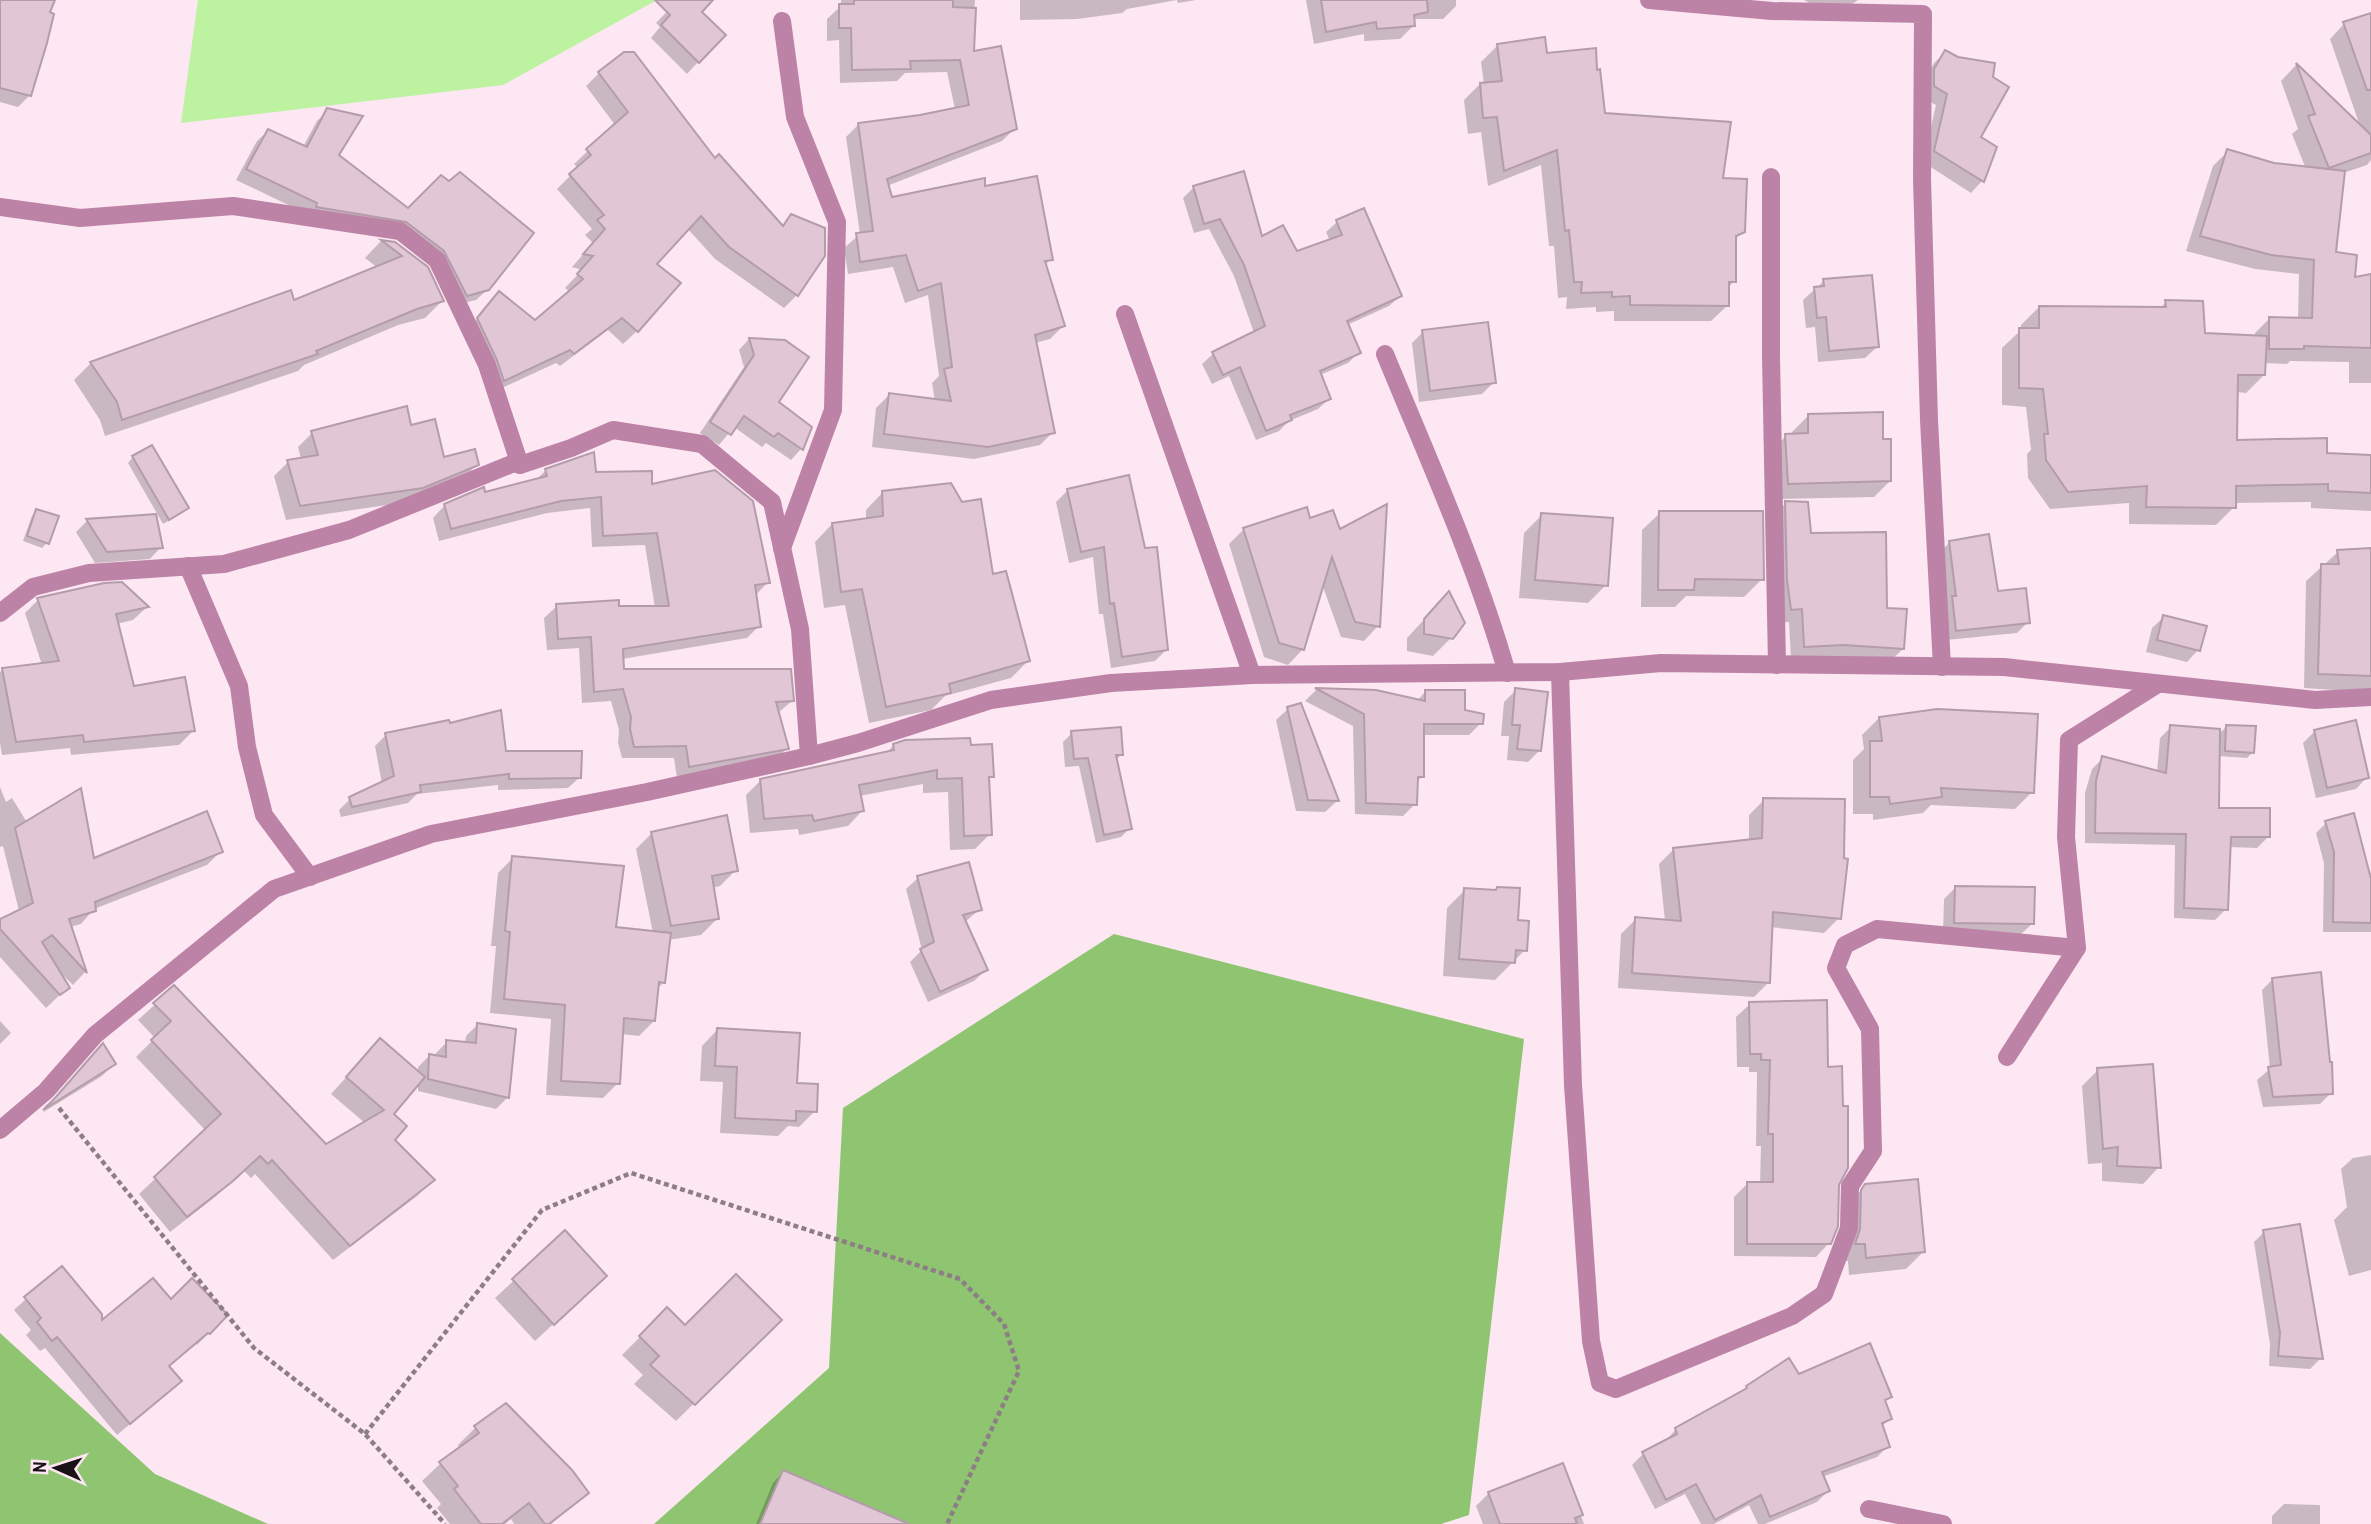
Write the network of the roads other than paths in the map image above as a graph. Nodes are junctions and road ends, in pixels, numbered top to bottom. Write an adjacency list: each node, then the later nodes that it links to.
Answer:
1 (1648, 0): 12 (street)
2 (782, 21): 8 (street)
3 (1771, 177): 11 (street)
4 (0, 207): 7 (street)
5 (1125, 314): 15 (street)
6 (1385, 354): 14 (street)
7 (520, 465): 8 (street); 9 (street)
8 (782, 548): 18 (street)
9 (188, 566): 10 (street); 19 (street)
10 (0, 613)
11 (1777, 665): 12 (street); 13 (street)
12 (1942, 667): 16 (street)
13 (1560, 672): 14 (street); 20 (street)
14 (1507, 673): 15 (street)
15 (1252, 674): 18 (street)
16 (2158, 684): 17 (street); 20 (street)
17 (2371, 697)
18 (809, 756): 19 (street)
19 (310, 877): 22 (street)
20 (2077, 948): 21 (street)
21 (2007, 1057)
22 (0, 1130)
23 (1869, 1509): 24 (street)
24 (1943, 1524)

